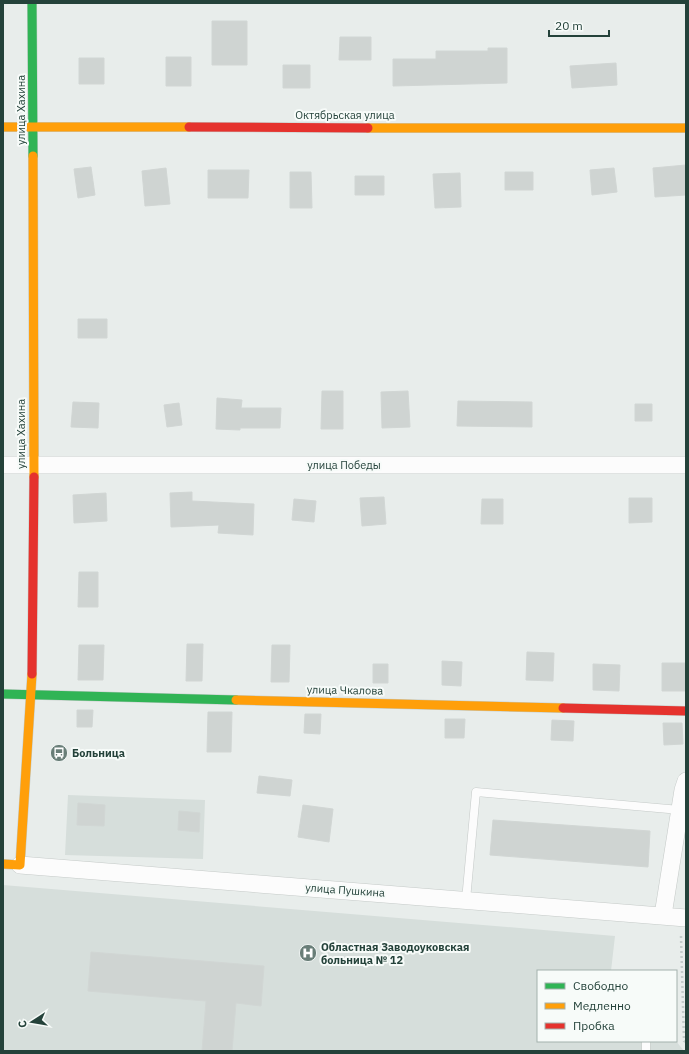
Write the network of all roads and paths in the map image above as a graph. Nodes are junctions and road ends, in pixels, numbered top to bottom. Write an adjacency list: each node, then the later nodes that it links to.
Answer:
1 (32, 3): 3 (street, улица Хахина)
2 (3, 127): 3 (street, Октябрьская улица)
3 (33, 127): 4 (street, Октябрьская улица); 6 (street, улица Хахина)
4 (686, 128)
5 (3, 465): 6 (street, улица Победы)
6 (34, 465): 7 (street, улица Победы); 9 (street, улица Хахина)
7 (686, 465)
8 (3, 694): 9 (street, улица Чкалова)
9 (32, 694): 10 (street, улица Чкалова); 14 (street, улица Хахина)
10 (686, 711)
11 (686, 781): 12 (street)
12 (680, 810): 15 (lane); 16 (street)
13 (3, 864): 14 (street, улица Пушкина)
14 (20, 865): 15 (street, улица Пушкина)
15 (466, 900): 16 (street, улица Пушкина)
16 (663, 915): 17 (street, улица Пушкина)
17 (684, 917): 18 (path)
18 (686, 1042)

